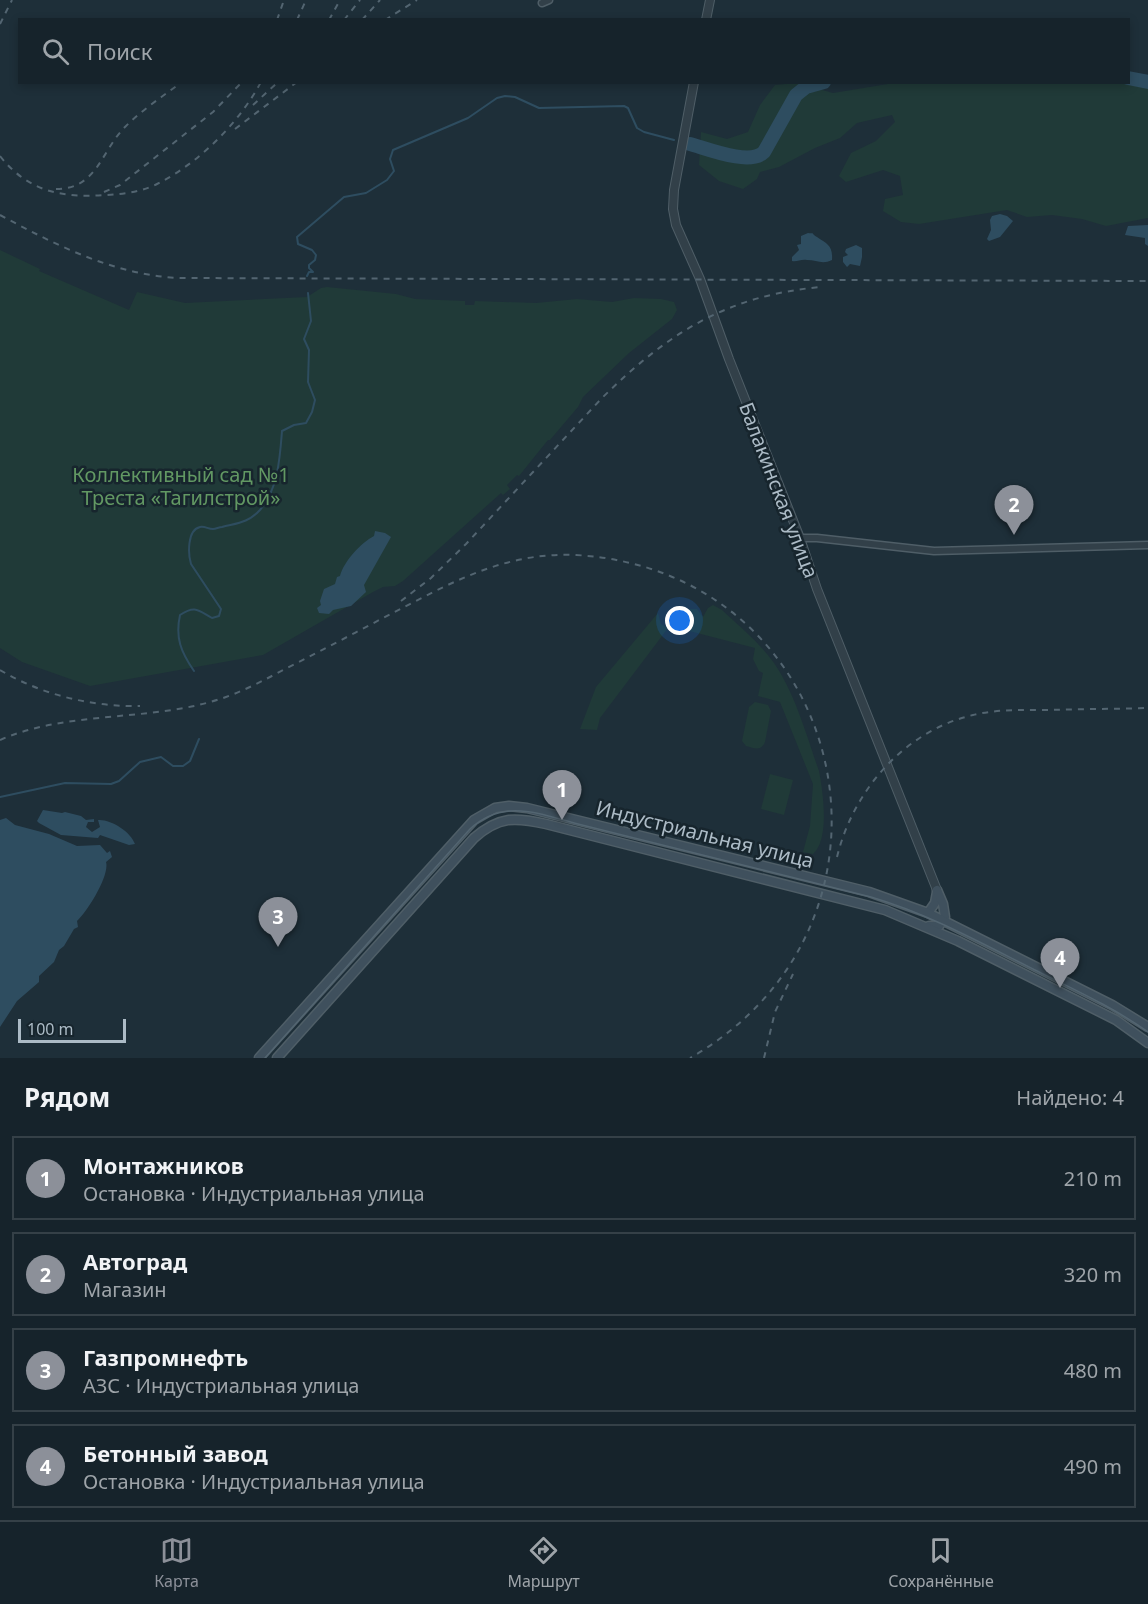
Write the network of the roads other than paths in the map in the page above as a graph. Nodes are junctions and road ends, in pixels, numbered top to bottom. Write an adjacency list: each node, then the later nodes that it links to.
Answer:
1 (710, 0): 2 (street)
2 (706, 18)
3 (694, 84): 4 (street, Балакинская улица)
4 (800, 538): 5 (street); 6 (street, Балакинская улица)
5 (1148, 545)
6 (937, 890): 7 (main road); 8 (main road)
7 (928, 913): 8 (main road, Индустриальная улица); 12 (main road, Индустриальная улица)
8 (944, 920): 9 (main road); 10 (main road, Индустриальная улица)
9 (917, 923): 11 (main road, Индустриальная улица); 13 (main road, Индустриальная улица)
10 (1148, 1027)
11 (1148, 1043)
12 (260, 1058)
13 (277, 1058)

